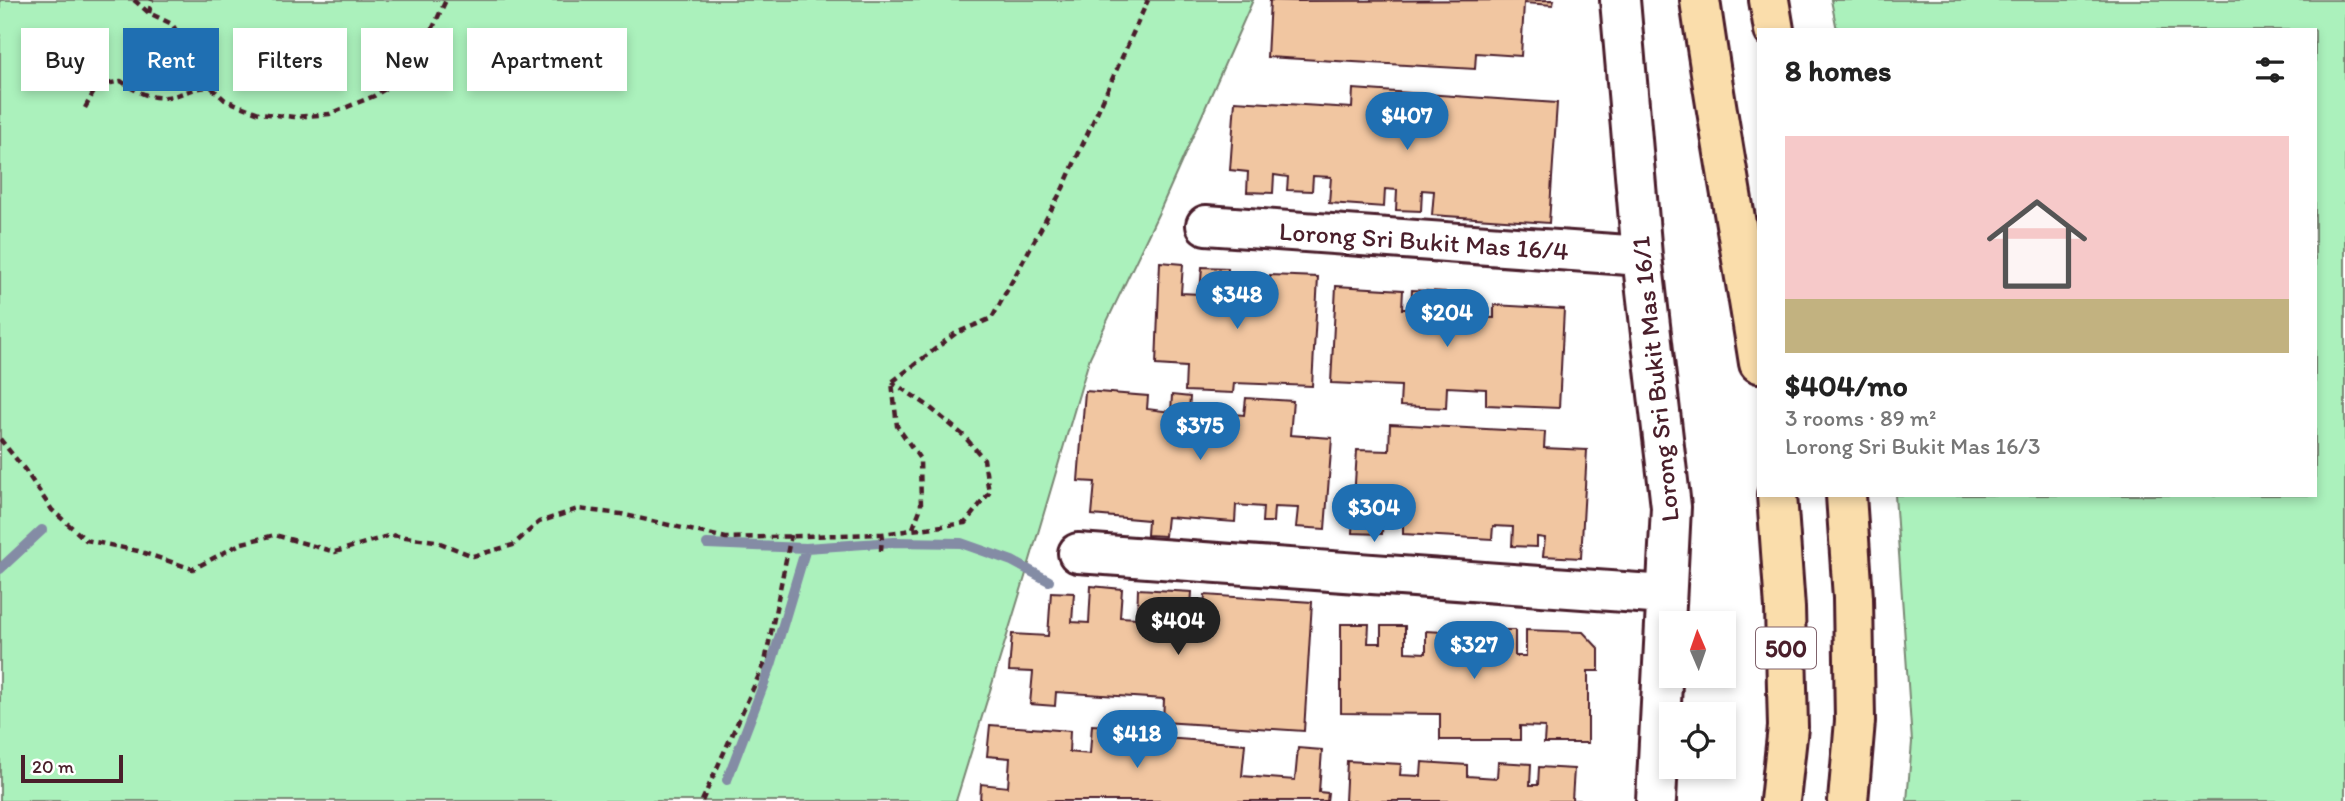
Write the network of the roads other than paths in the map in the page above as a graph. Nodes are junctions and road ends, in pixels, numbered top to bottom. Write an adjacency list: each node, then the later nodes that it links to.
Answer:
1 (1620, 0): 6 (street, Lorong Sri Bukit Mas 16/1)
2 (1700, 0): 7 (main road)
3 (1769, 0): 4 (main road)
4 (1774, 28)
5 (1206, 225): 6 (street, Lorong Sri Bukit Mas 16/4)
6 (1642, 256): 11 (street, Lorong Sri Bukit Mas 16/1)
7 (1757, 350)
8 (1777, 497): 13 (main road, 500)
9 (1846, 497): 14 (main road, 500)
10 (1078, 553): 11 (street)
11 (1667, 595): 12 (street, Lorong Sri Bukit Mas 16/1)
12 (1656, 801)
13 (1780, 801)
14 (1848, 801)

